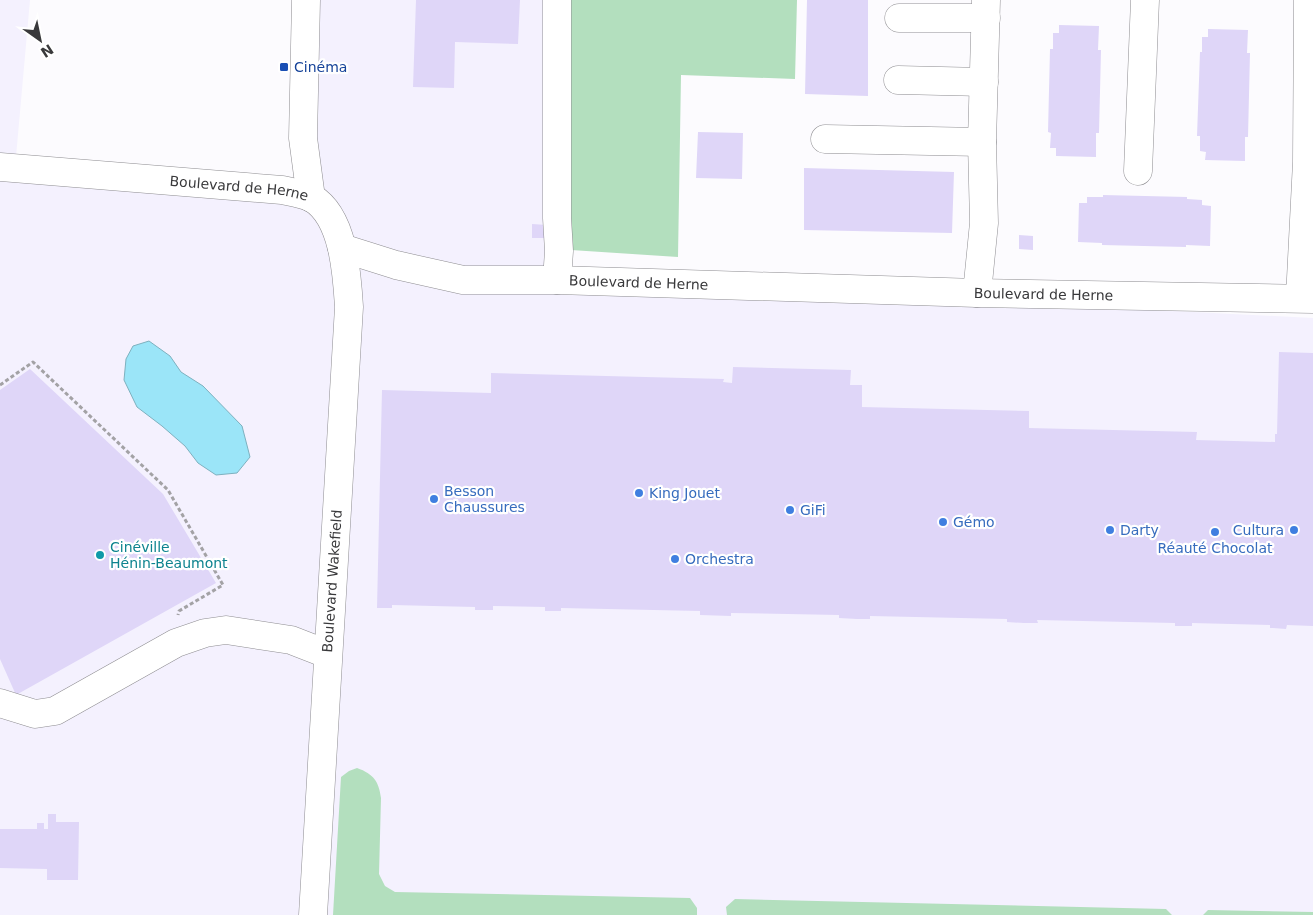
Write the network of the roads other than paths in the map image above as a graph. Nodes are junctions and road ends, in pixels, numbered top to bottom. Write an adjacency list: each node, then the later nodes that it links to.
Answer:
1 (306, 0): 14 (street)
2 (557, 0): 16 (street)
3 (1144, 0): 13 (street)
4 (1308, 0): 11 (street)
5 (986, 9): 6 (street); 8 (street)
6 (899, 18)
7 (898, 80): 8 (street)
8 (984, 82): 10 (street)
9 (825, 139): 10 (street)
10 (982, 142): 17 (street)
11 (1310, 162): 18 (street)
12 (0, 167): 14 (street, Boulevard de Herne)
13 (1138, 171)
14 (311, 198): 15 (street, Boulevard de Herne)
15 (342, 248): 16 (street, Boulevard de Herne); 19 (street, Boulevard Wakefield)
16 (557, 280): 17 (street, Boulevard de Herne)
17 (977, 293): 18 (street, Boulevard de Herne)
18 (1307, 298)
19 (327, 654): 20 (street); 21 (street, Boulevard Wakefield)
20 (0, 703)
21 (313, 915)

